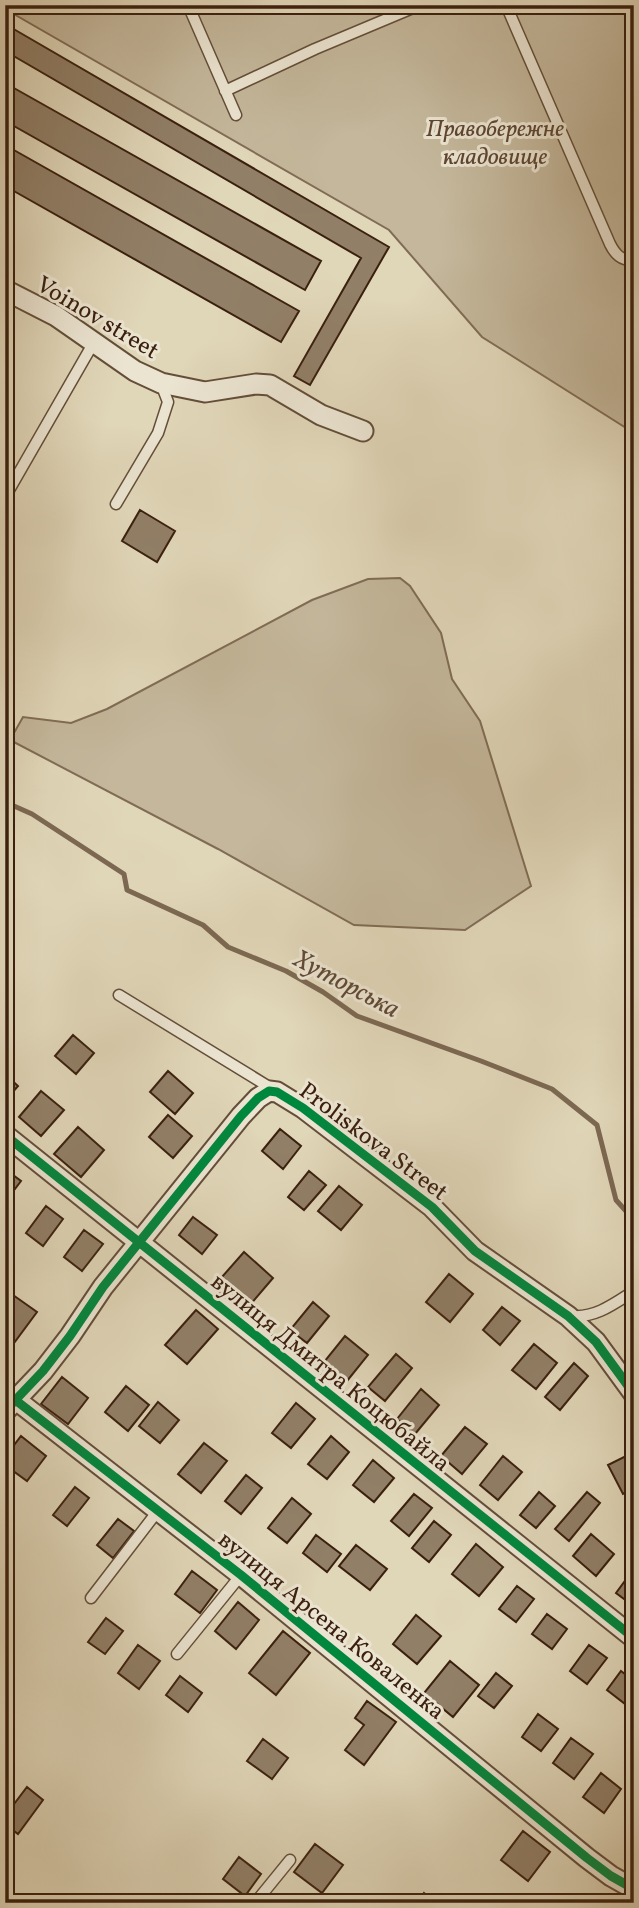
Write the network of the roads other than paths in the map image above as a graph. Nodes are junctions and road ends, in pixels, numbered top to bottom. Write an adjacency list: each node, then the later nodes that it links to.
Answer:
1 (188, 5): 4 (lane)
2 (420, 5): 4 (lane)
3 (506, 5): 6 (lane)
4 (225, 91): 5 (lane)
5 (236, 115)
6 (634, 260)
7 (5, 290): 8 (street, Voinov street)
8 (94, 342): 9 (street, Voinov street); 11 (lane)
9 (161, 383): 10 (street, Voinov street); 12 (lane)
10 (363, 431)
11 (5, 497)
12 (116, 505)
13 (119, 995): 14 (lane)
14 (277, 1092): 16 (street, Proliskova Street); 18 (street, Proliskova Street)
15 (5, 1136): 16 (street, вулиця Дмитра Коцюбайла)
16 (139, 1244): 20 (street, Proliskova Street); 24 (street, вулиця Дмитра Коцюбайла)
17 (634, 1290): 18 (lane)
18 (568, 1316): 19 (street, Proliskova Street)
19 (634, 1394)
20 (8, 1400): 21 (street, вулиця Арсена Коваленка)
21 (158, 1512): 22 (street, вулиця Арсена Коваленка); 23 (lane)
22 (241, 1576): 25 (lane); 27 (street, вулиця Арсена Коваленка)
23 (91, 1598)
24 (634, 1638)
25 (177, 1654)
26 (290, 1860): 28 (lane)
27 (634, 1889): 29 (street)
28 (254, 1903)
29 (623, 1903)

